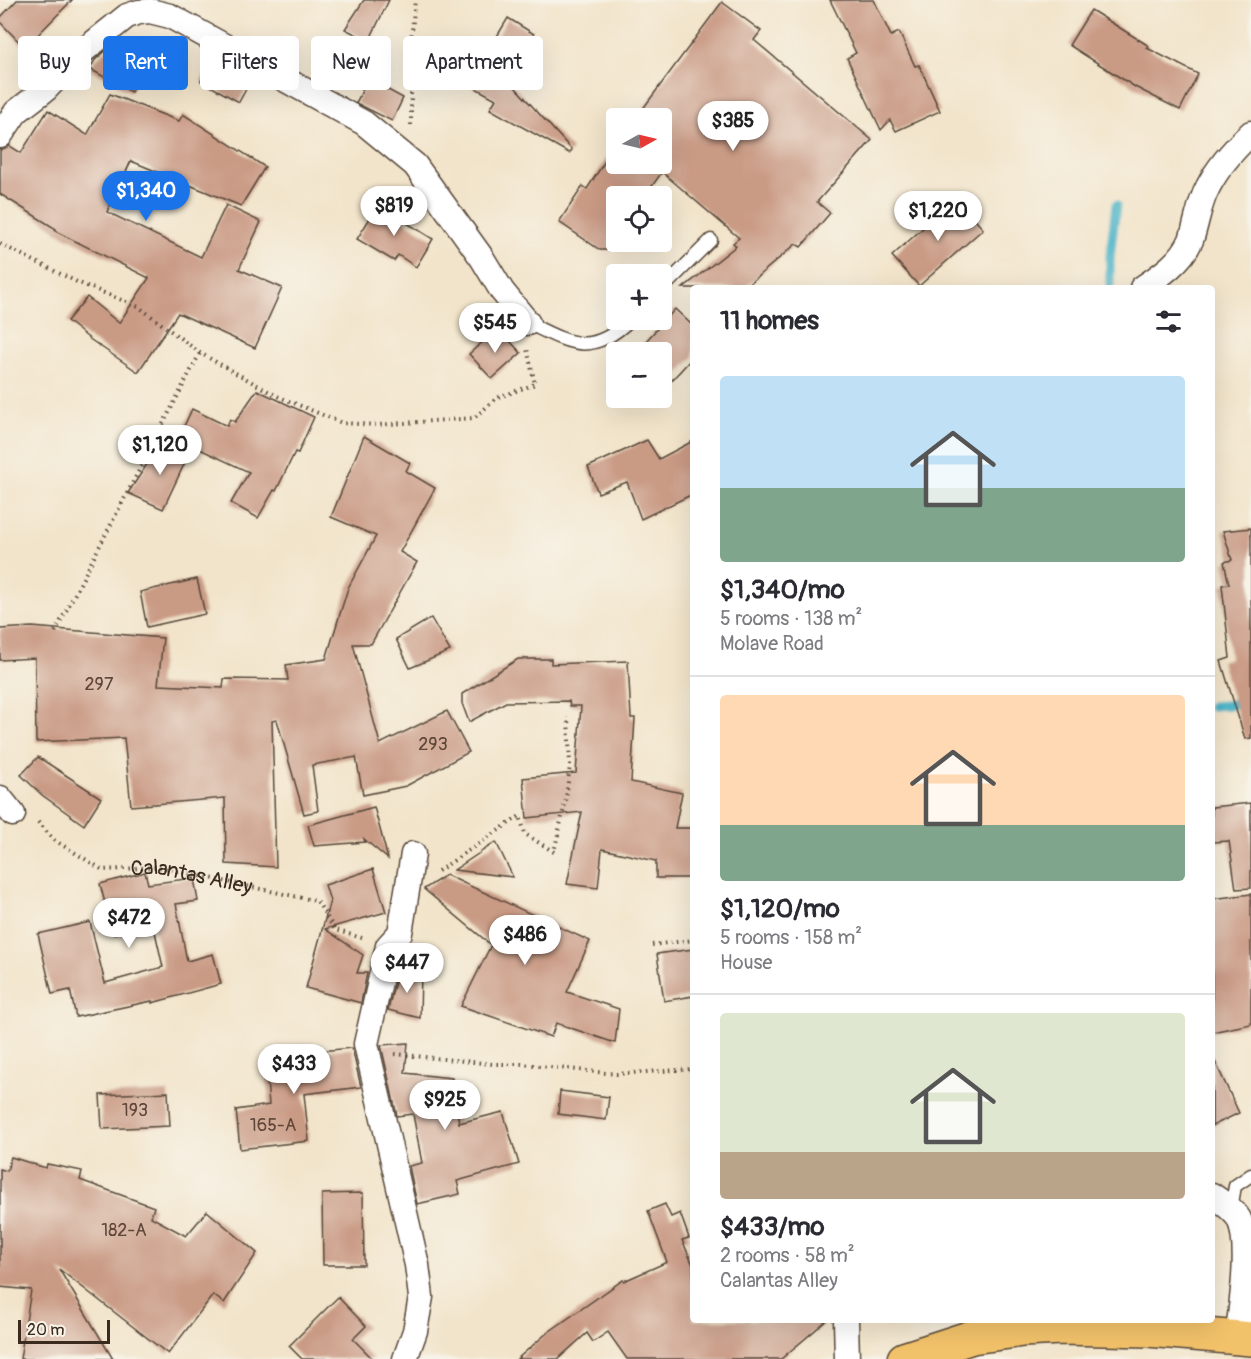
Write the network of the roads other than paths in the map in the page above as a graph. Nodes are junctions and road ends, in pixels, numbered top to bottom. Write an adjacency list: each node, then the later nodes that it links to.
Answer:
1 (1251, 133): 5 (street)
2 (0, 136): 6 (street)
3 (711, 240): 4 (lane)
4 (672, 279)
5 (1146, 285)
6 (528, 323): 7 (lane)
7 (618, 330)
8 (413, 854): 13 (street)
9 (1251, 1175): 10 (lane)
10 (1221, 1202): 12 (street)
11 (846, 1323): 14 (street)
12 (1244, 1338): 15 (main road)
13 (405, 1359)
14 (847, 1359)
15 (904, 1359)

